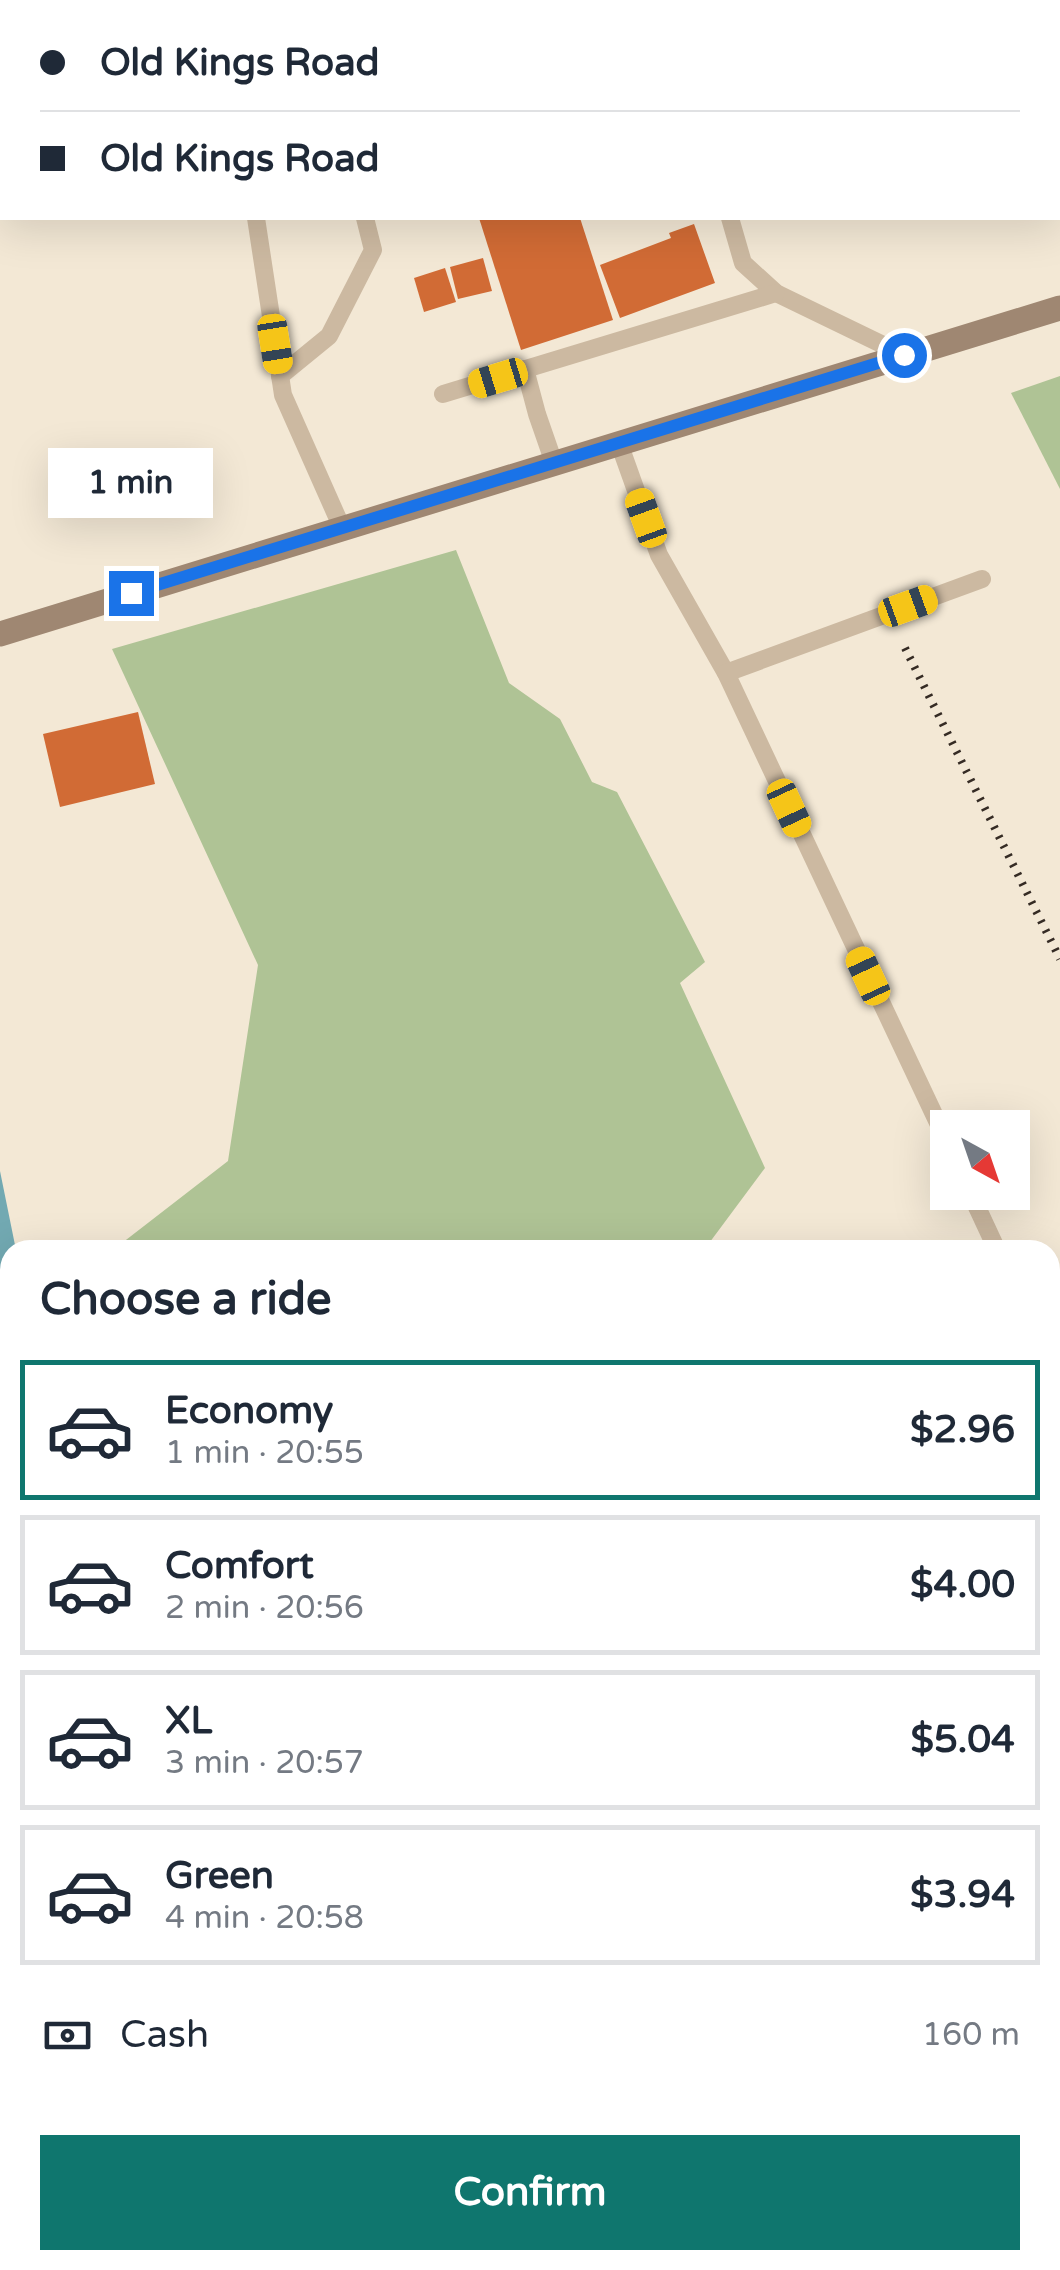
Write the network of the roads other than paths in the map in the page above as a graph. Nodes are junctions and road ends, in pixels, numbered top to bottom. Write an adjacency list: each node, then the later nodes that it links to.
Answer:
1 (256, 220): 8 (lane)
2 (366, 220): 8 (lane)
3 (731, 220): 4 (lane)
4 (776, 294): 6 (lane); 7 (lane)
5 (1060, 308): 6 (street)
6 (904, 355): 10 (street)
7 (525, 369): 9 (lane); 11 (lane)
8 (280, 376): 12 (lane)
9 (443, 394)
10 (619, 443): 11 (street); 15 (lane)
11 (554, 463): 12 (street)
12 (342, 528): 14 (street)
13 (982, 579): 15 (lane)
14 (0, 634)
15 (726, 673): 16 (lane)
16 (932, 1110)
17 (978, 1210): 18 (lane)
18 (992, 1240)

